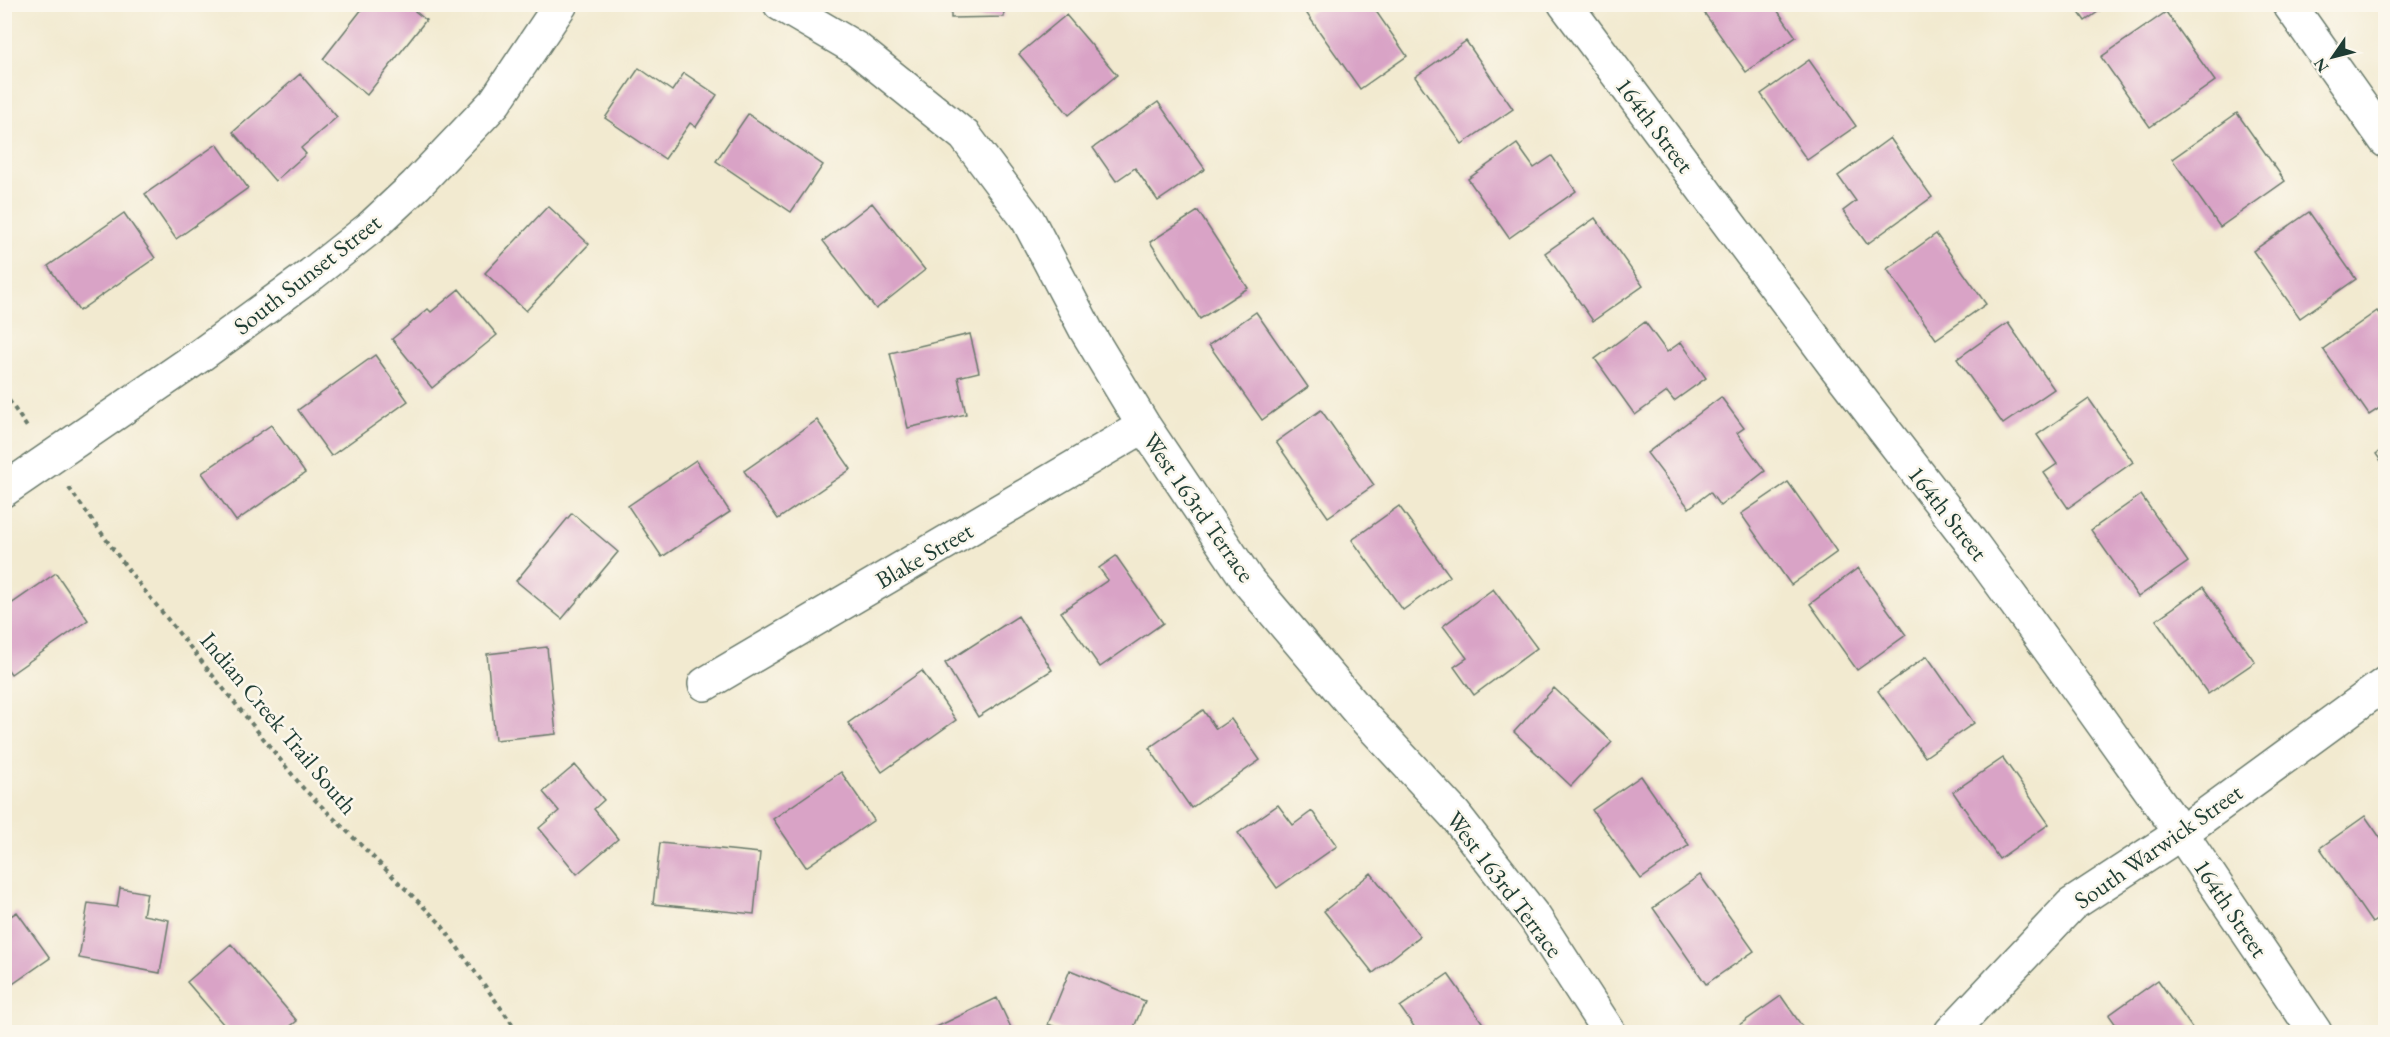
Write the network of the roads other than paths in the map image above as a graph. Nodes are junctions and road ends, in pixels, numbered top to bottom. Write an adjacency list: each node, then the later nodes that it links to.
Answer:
1 (561, 4): 7 (street, South Sunset Street)
2 (780, 4): 6 (street, West 163rd Terrace)
3 (1565, 4): 10 (street, 164th Street)
4 (2289, 4): 5 (street)
5 (2385, 141)
6 (1144, 426): 8 (street, Blake Street); 11 (street, West 163rd Terrace)
7 (4, 490)
8 (705, 684)
9 (2385, 684): 10 (street, South Warwick Street)
10 (2181, 833): 12 (street, South Warwick Street); 13 (street, 164th Street)
11 (1609, 1032)
12 (1951, 1032)
13 (2315, 1032)

